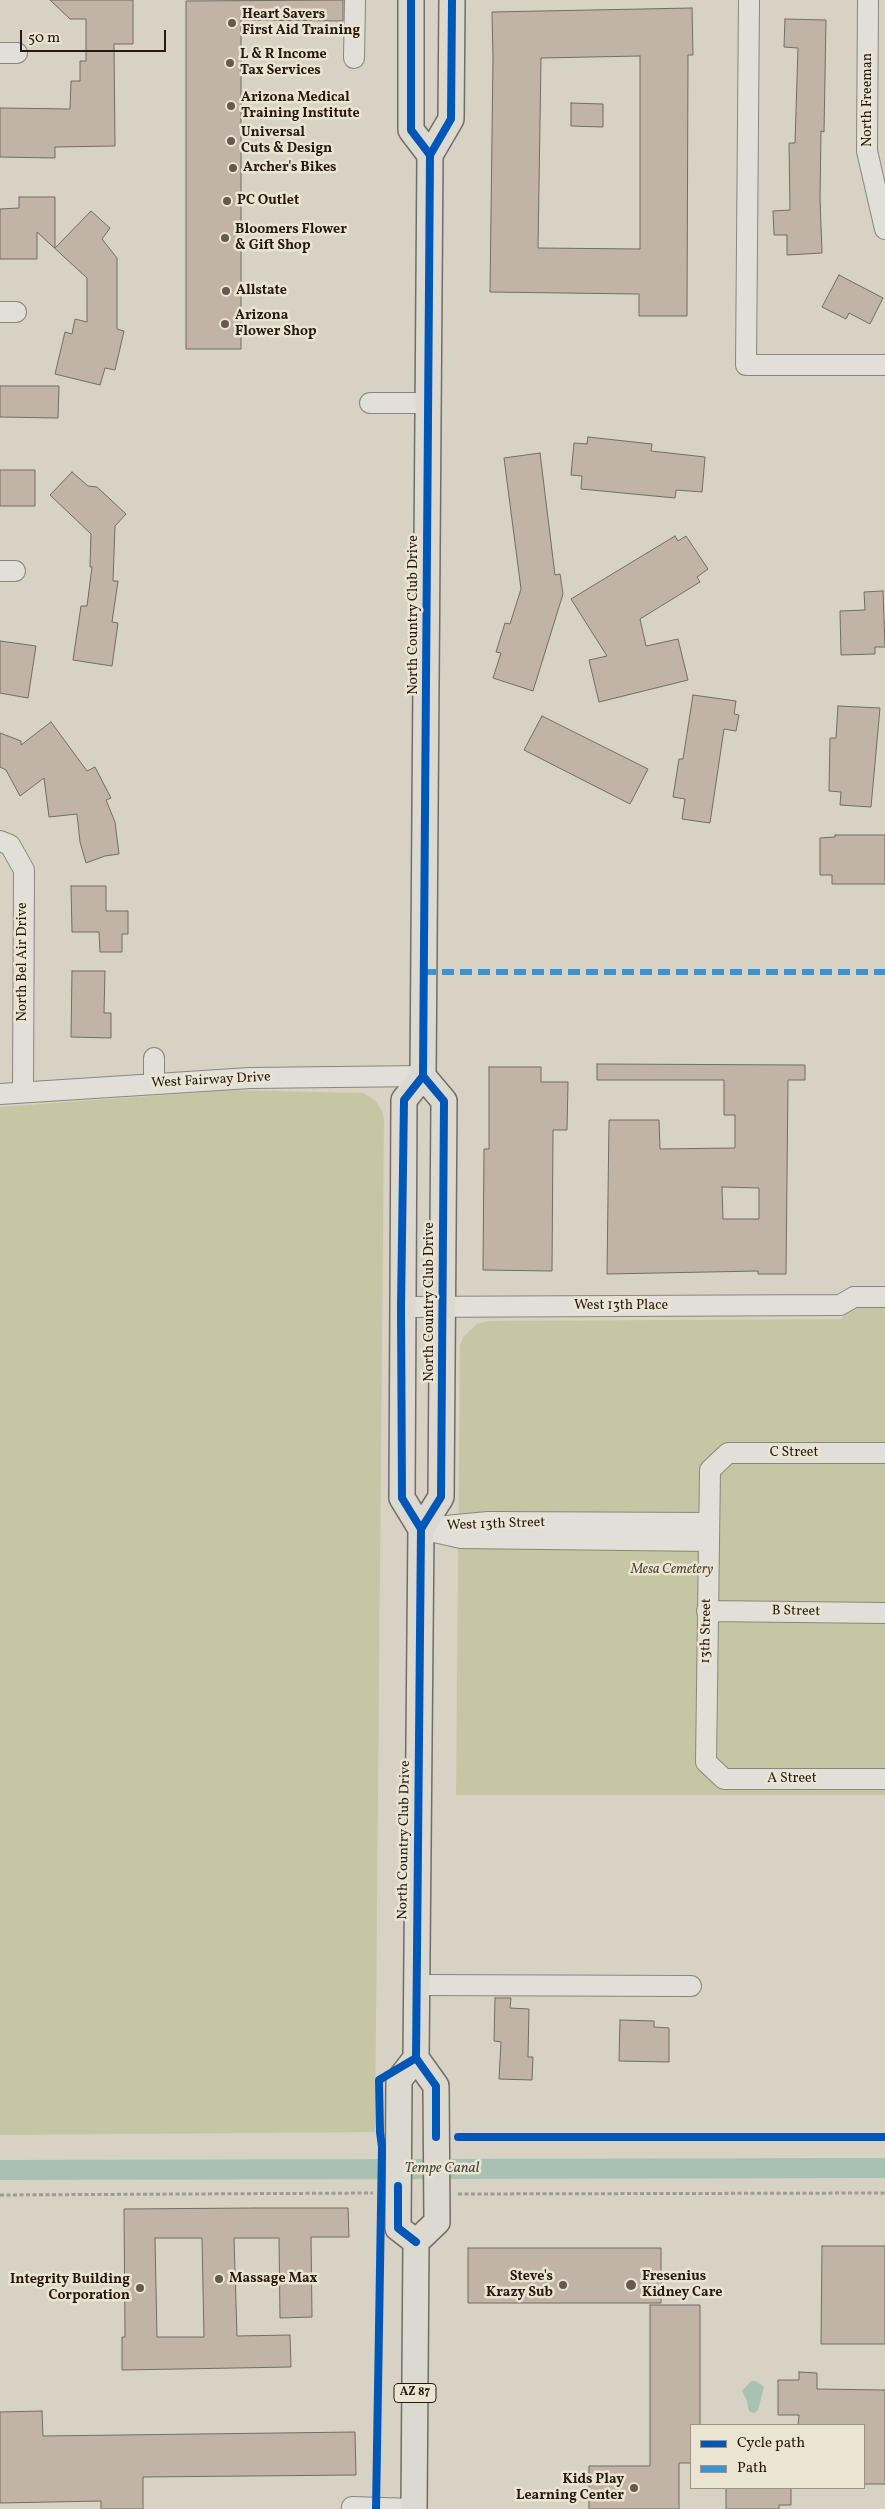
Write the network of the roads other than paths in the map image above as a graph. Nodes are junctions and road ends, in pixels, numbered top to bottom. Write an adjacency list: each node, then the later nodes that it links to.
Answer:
1 (355, 0): 6 (street)
2 (411, 0): 7 (main road)
3 (452, 0): 7 (main road, North Country Club Drive)
4 (749, 0): 9 (street)
5 (874, 10): 8 (street, North Freeman)
6 (354, 58)
7 (430, 155): 11 (main road, North Country Club Drive)
8 (885, 229)
9 (885, 365)
10 (370, 403): 11 (street)
11 (428, 403): 14 (main road, North Country Club Drive)
12 (0, 841): 16 (street, North Bel Air Drive)
13 (154, 1058): 15 (street)
14 (423, 1076): 15 (street, West Fairway Drive); 19 (main road, North Country Club Drive); 20 (main road, North Country Club Drive)
15 (154, 1083): 16 (street, West Fairway Drive)
16 (23, 1092): 17 (street, West Fairway Drive)
17 (0, 1094)
18 (885, 1297): 19 (street, West 13th Place)
19 (442, 1306): 20 (street, West 13th Place); 23 (main road, North Country Club Drive)
20 (401, 1307): 23 (main road, North Country Club Drive)
21 (885, 1453): 22 (street, C Street)
22 (710, 1470): 24 (street, 13th Street)
23 (421, 1529): 24 (street, West 13th Street); 29 (main road, North Country Club Drive)
24 (709, 1532): 25 (street, 13th Street)
25 (708, 1611): 26 (street, B Street); 27 (street, 13th Street)
26 (885, 1613)
27 (706, 1762): 28 (street, A Street)
28 (885, 1780)
29 (416, 1985): 30 (street); 31 (main road, North Country Club Drive)
30 (691, 1986)
31 (416, 2058): 32 (main road); 32 (main road)
32 (416, 2242): 34 (main road, AZ 87)
33 (352, 2507): 34 (street)
34 (414, 2509)

